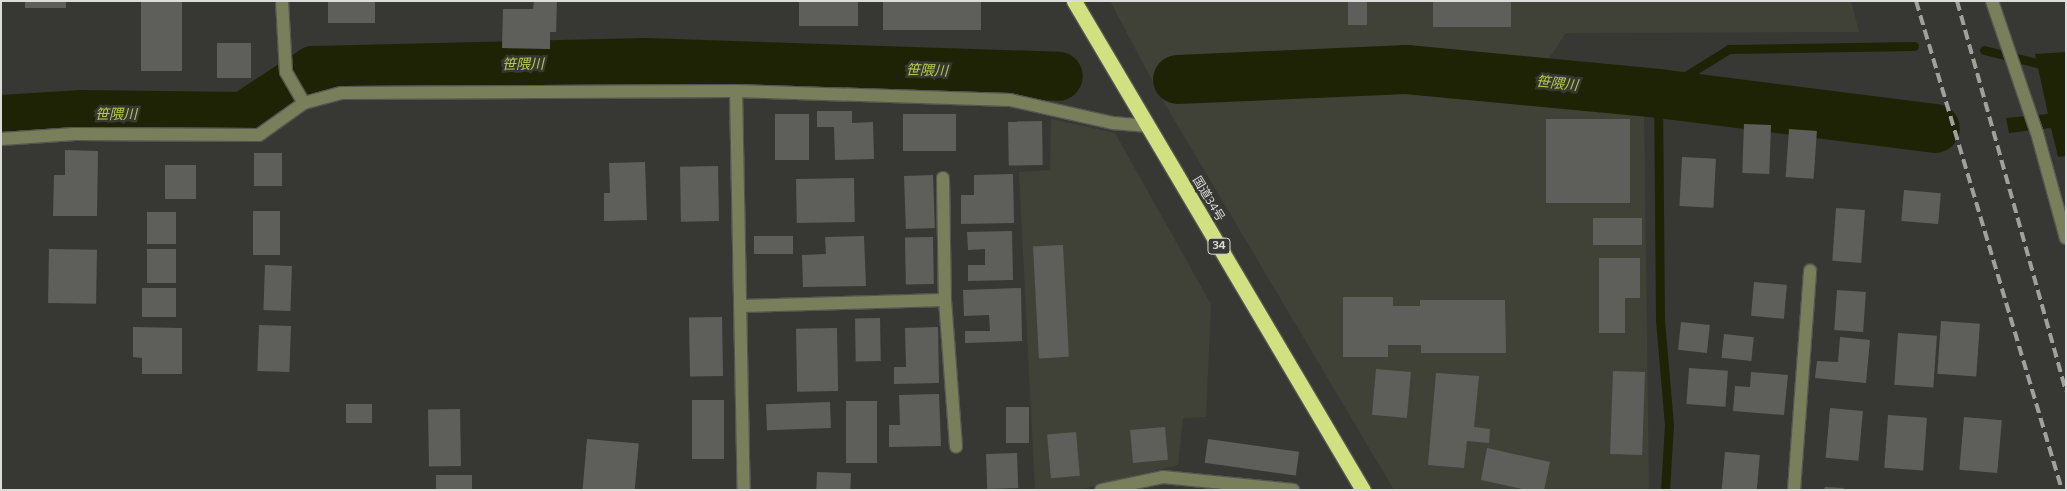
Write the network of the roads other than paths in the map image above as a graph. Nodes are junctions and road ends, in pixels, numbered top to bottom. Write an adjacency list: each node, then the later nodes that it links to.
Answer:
1 (282, 1): 5 (street)
2 (1074, 1): 6 (highway, 国道34号 / 34)
3 (1992, 1): 9 (street)
4 (736, 91): 5 (street); 6 (street); 12 (street)
5 (304, 103): 7 (street)
6 (1148, 126): 17 (highway, 国道34号 / 34)
7 (1, 139)
8 (943, 178): 11 (street)
9 (2066, 238)
10 (1810, 271): 18 (street)
11 (945, 300): 12 (street); 13 (street)
12 (740, 306): 14 (street)
13 (956, 447)
14 (744, 490)
15 (1101, 490): 16 (street)
16 (1293, 490)
17 (1363, 490)
18 (1794, 490)

